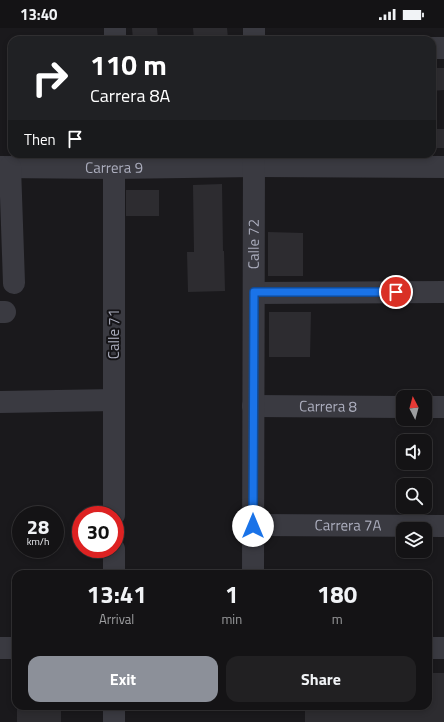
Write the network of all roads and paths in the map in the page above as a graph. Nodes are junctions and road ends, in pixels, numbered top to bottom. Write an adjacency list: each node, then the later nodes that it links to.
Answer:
1 (254, 160): 2 (street, Carrera 9); 4 (street, Carrera 9); 6 (street, Calle 72)
2 (114, 161): 3 (street, Carrera 9); 8 (street, Calle 71)
3 (5, 167): 5 (street)
4 (444, 167)
5 (14, 283)
6 (254, 292): 7 (street); 10 (street, Calle 72)
7 (444, 292)
8 (114, 400): 9 (street); 14 (street, Calle 71)
9 (0, 402)
10 (253, 406): 11 (street, Carrera 8); 15 (street, Calle 72)
11 (396, 407)
12 (432, 407): 13 (street)
13 (444, 407)
14 (114, 506)
15 (253, 526): 16 (street, Carrera 7A); 19 (street, Calle 72)
16 (444, 526)
17 (114, 558): 18 (street)
18 (114, 570)
19 (253, 570)
20 (0, 648): 21 (street)
21 (12, 648)
22 (432, 648): 23 (street)
23 (444, 648)
24 (114, 710): 25 (street)
25 (114, 722)

